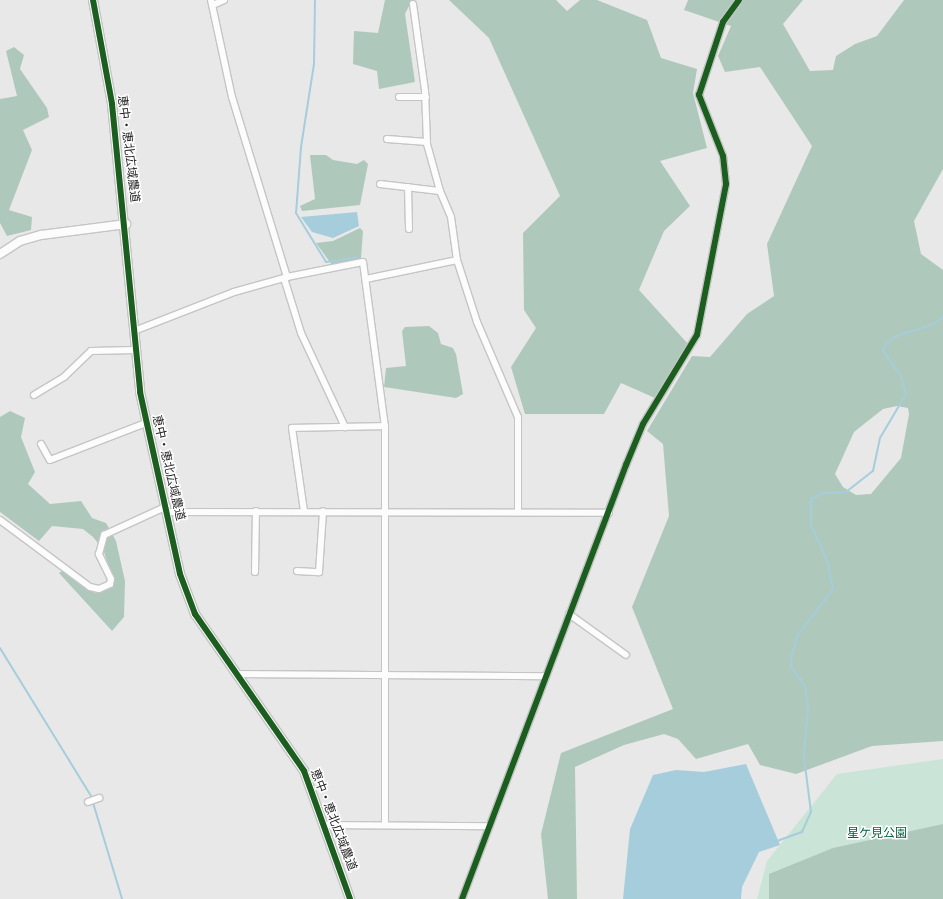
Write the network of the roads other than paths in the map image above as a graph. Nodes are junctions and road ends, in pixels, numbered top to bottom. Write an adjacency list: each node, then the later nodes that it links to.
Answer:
1 (93, 0): 13 (street, 恵中・恵北広域農道)
2 (224, 0): 4 (street)
3 (736, 1): 32 (street)
4 (212, 2): 17 (street)
5 (413, 4): 7 (street)
6 (399, 97): 7 (street)
7 (426, 97): 9 (street)
8 (388, 139): 9 (street)
9 (427, 142): 12 (street)
10 (380, 184): 11 (street)
11 (408, 187): 12 (street); 14 (street)
12 (440, 191): 16 (street)
13 (126, 224): 15 (street); 19 (street, 恵中・恵北広域農道)
14 (408, 229)
15 (0, 254)
16 (457, 260): 18 (street); 30 (street)
17 (285, 277): 18 (street); 19 (street); 24 (street)
18 (366, 279): 23 (street)
19 (134, 331): 20 (street, 恵中・恵北広域農道)
20 (136, 350): 21 (street); 22 (street, 恵中・恵北広域農道)
21 (34, 395)
22 (146, 423): 25 (street); 26 (street, 恵中・恵北広域農道)
23 (385, 426): 24 (street); 31 (street)
24 (345, 427): 28 (street)
25 (41, 444)
26 (168, 509): 27 (street); 33 (street); 38 (street, 恵中・恵北広域農道)
27 (256, 511): 28 (street); 35 (street)
28 (304, 511): 29 (street)
29 (323, 511): 31 (street); 34 (street)
30 (518, 511): 31 (street); 32 (street)
31 (385, 513): 39 (street)
32 (609, 513): 36 (street)
33 (0, 520)
34 (297, 571)
35 (255, 572)
36 (569, 614): 37 (street); 40 (street)
37 (626, 655)
38 (238, 674): 39 (street); 44 (street, 恵中・恵北広域農道)
39 (384, 676): 40 (street); 43 (street)
40 (546, 676): 45 (street)
41 (98, 798): 42 (street)
42 (88, 802)
43 (385, 824): 44 (street); 45 (street)
44 (326, 825): 46 (street, 恵中・恵北広域農道)
45 (489, 826): 47 (street)
46 (350, 899)
47 (462, 899)

